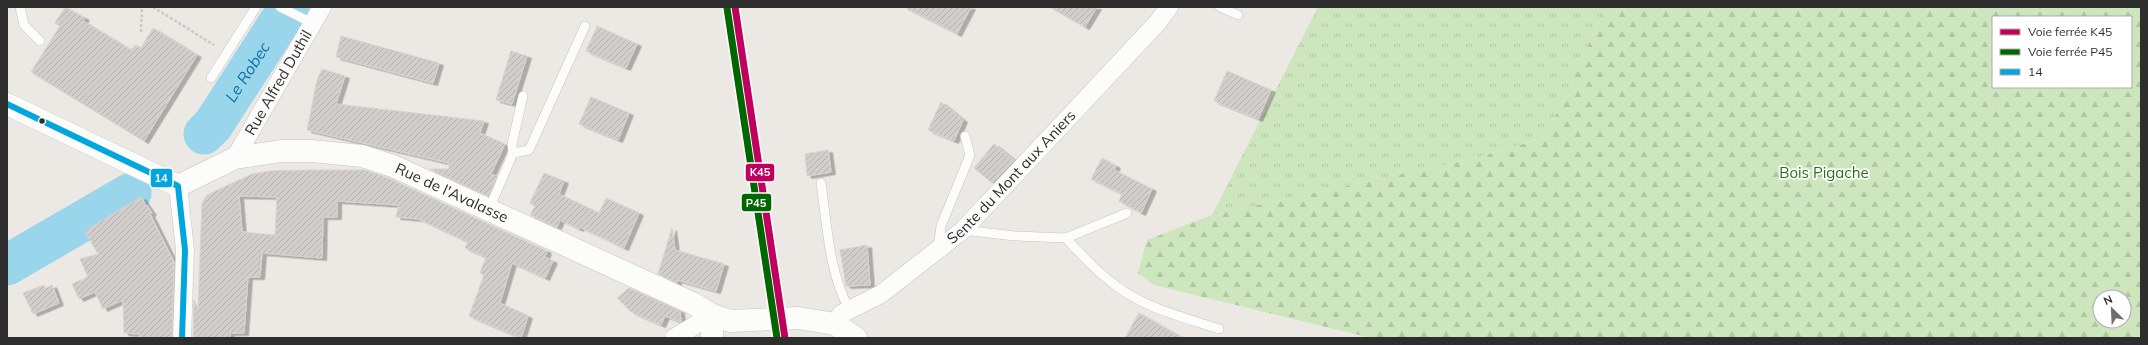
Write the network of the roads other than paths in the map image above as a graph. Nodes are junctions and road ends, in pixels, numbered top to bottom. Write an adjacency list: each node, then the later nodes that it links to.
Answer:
1 (20, 7): 10 (lane)
2 (256, 7): 11 (lane)
3 (280, 7): 8 (lane)
4 (322, 7): 8 (street, Rue Alfred Duthil)
5 (1169, 7): 21 (street, Sente du Mont aux Aniers)
6 (1220, 7): 7 (lane)
7 (1238, 15)
8 (305, 20): 16 (street, Rue Alfred Duthil)
9 (585, 26): 15 (lane)
10 (40, 40)
11 (211, 78)
12 (523, 96): 15 (lane)
13 (7, 104): 18 (main road)
14 (965, 136): 23 (lane)
15 (513, 153): 19 (lane)
16 (235, 158): 18 (main road, Rue de l'Avalasse); 19 (main road, Rue de l'Avalasse)
17 (821, 183): 25 (lane)
18 (178, 186): 27 (street)
19 (489, 209): 24 (main road, Rue de l'Avalasse)
20 (1127, 214): 22 (lane)
21 (963, 230): 22 (lane); 23 (street, Sente du Mont aux Aniers)
22 (1066, 238): 26 (lane)
23 (938, 250): 25 (street, Sente du Mont aux Aniers)
24 (712, 315): 25 (main road, Rue de l'Avalasse); 28 (street); 29 (main road)
25 (842, 317): 30 (main road)
26 (1219, 329)
27 (182, 338)
28 (674, 338)
29 (712, 338)
30 (856, 338)

